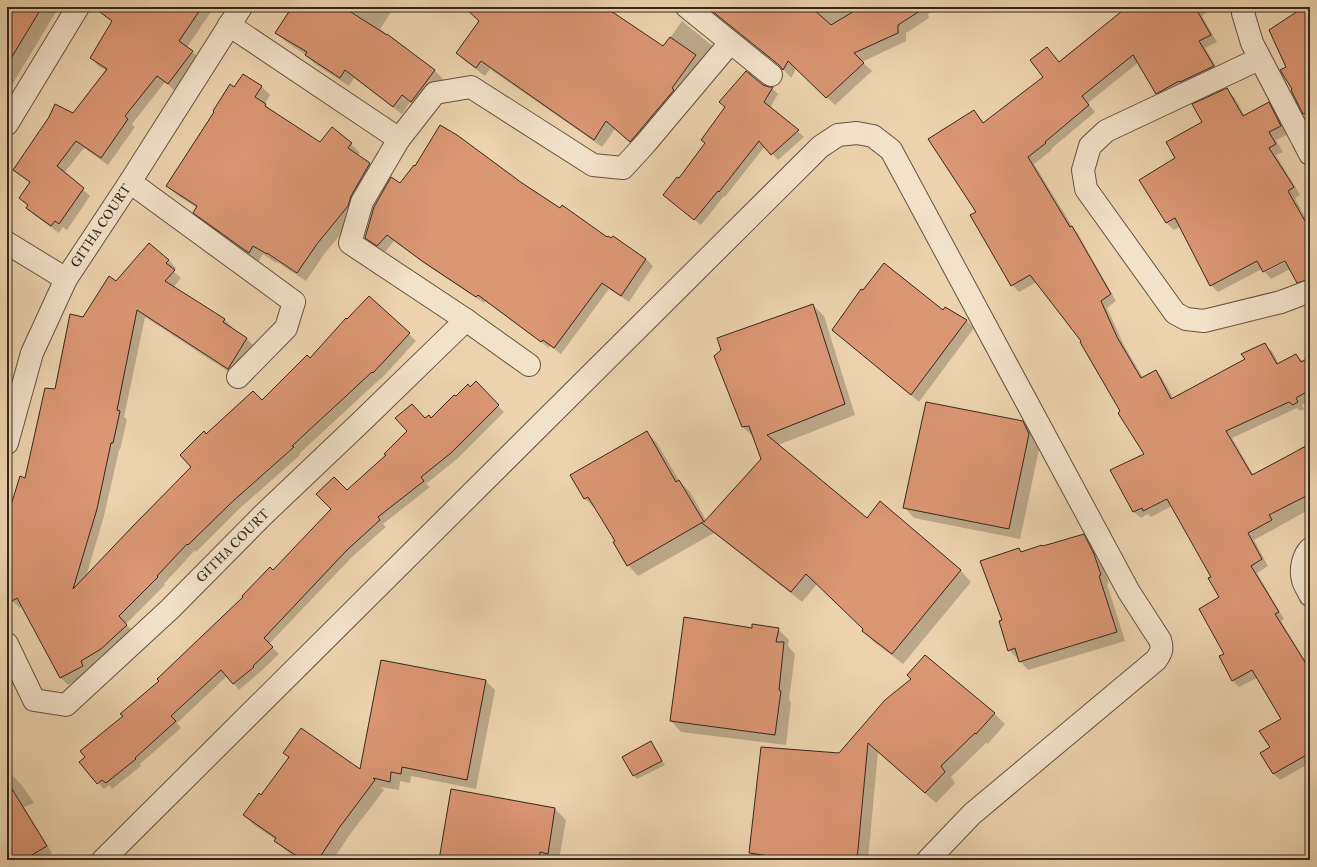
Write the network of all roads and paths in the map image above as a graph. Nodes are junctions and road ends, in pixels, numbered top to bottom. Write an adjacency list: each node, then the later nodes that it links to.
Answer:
1 (78, 7): 9 (street)
2 (241, 7): 5 (street, GITHA COURT)
3 (687, 7): 6 (street)
4 (1245, 7): 7 (street)
5 (229, 25): 10 (street); 12 (street, GITHA COURT)
6 (730, 43): 8 (street); 10 (street)
7 (1259, 59): 11 (street); 15 (street)
8 (770, 75)
9 (7, 124)
10 (399, 139): 16 (street)
11 (1310, 154)
12 (130, 182): 14 (street, GITHA COURT); 18 (street)
13 (7, 243): 14 (street)
14 (66, 279): 19 (street, GITHA COURT)
15 (1310, 292)
16 (466, 320): 17 (street); 22 (street, GITHA COURT)
17 (529, 365)
18 (238, 377)
19 (7, 443)
20 (1310, 549): 21 (street)
21 (1310, 596)
22 (7, 644)
23 (103, 860): 24 (street)
24 (928, 860)

